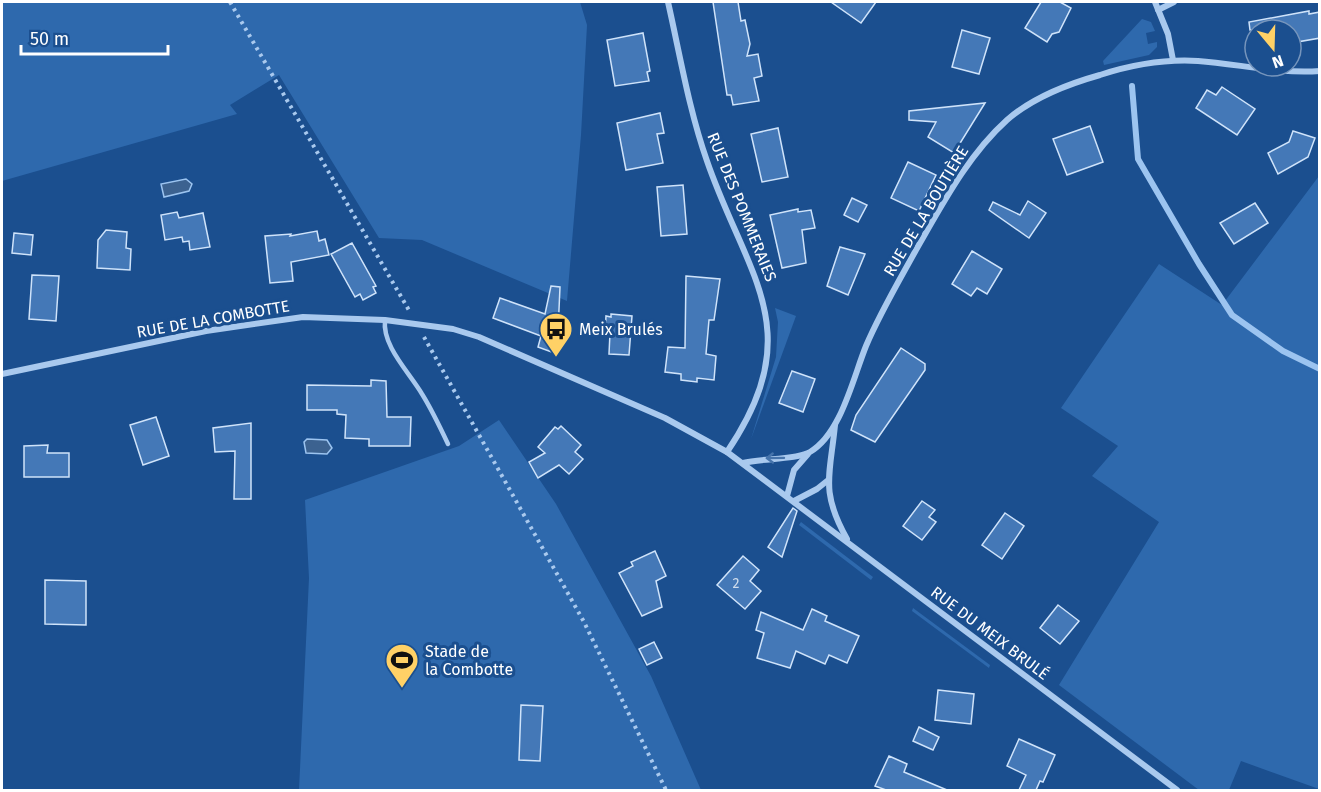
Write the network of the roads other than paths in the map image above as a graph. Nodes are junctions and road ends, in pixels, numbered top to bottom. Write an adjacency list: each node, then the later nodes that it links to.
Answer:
1 (668, 2): 11 (street, RUE DES POMMERAIES)
2 (1155, 2): 4 (street)
3 (1174, 2): 4 (street)
4 (1158, 10): 5 (street)
5 (1173, 60): 6 (street, RUE DE LA BOUTIÈRE); 9 (street, RUE DE LA BOUTIÈRE)
6 (1320, 71)
7 (385, 320): 8 (street, RUE DE LA COMBOTTE); 10 (lane); 11 (street, RUE DE LA COMBOTTE)
8 (2, 374)
9 (835, 425): 12 (street, RUE DE LA BOUTIÈRE); 14 (street, RUE DE LA BOUTIÈRE)
10 (448, 444)
11 (727, 452): 13 (street, RUE DE LA COMBOTTE)
12 (808, 453): 13 (street, one-way to 13); 15 (street, RUE DE LA BOUTIÈRE)
13 (743, 463): 15 (street, RUE DE LA COMBOTTE)
14 (827, 481): 16 (street); 17 (street, RUE DE LA BOUTIÈRE)
15 (787, 496): 16 (street, RUE DU MEIX BRULÉ)
16 (794, 501): 17 (street, RUE DU MEIX BRULÉ)
17 (849, 543): 18 (street, RUE DU MEIX BRULÉ)
18 (1177, 790)

